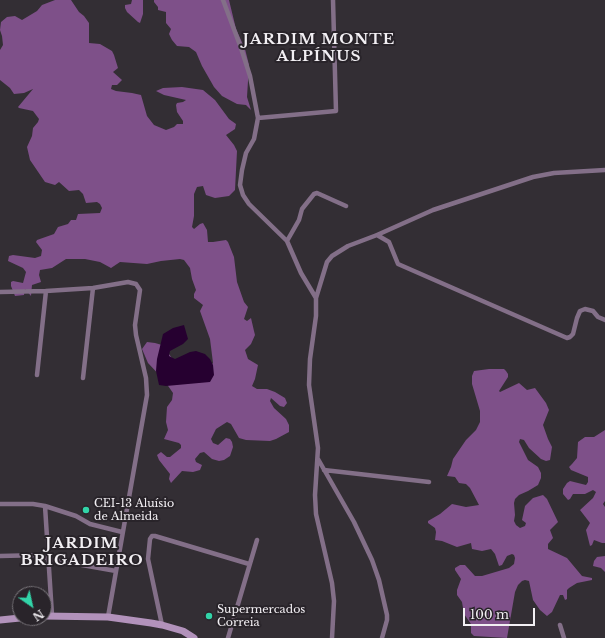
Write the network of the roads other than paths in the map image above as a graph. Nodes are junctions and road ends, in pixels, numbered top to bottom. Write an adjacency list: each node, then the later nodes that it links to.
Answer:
1 (224, 0): 3 (street)
2 (333, 0): 3 (street)
3 (258, 118): 7 (street)
4 (605, 170): 6 (street)
5 (346, 206): 7 (street)
6 (376, 235): 11 (street); 12 (street)
7 (287, 241): 11 (street)
8 (93, 288): 9 (street); 14 (street); 20 (street)
9 (46, 291): 10 (street); 13 (street)
10 (0, 292)
11 (316, 298): 15 (street)
12 (605, 320)
13 (37, 375)
14 (83, 378)
15 (318, 459): 16 (street); 35 (street)
16 (324, 470): 17 (street); 36 (street)
17 (429, 482)
18 (0, 504): 19 (street)
19 (45, 506): 20 (street); 23 (street)
20 (122, 532): 25 (street)
21 (257, 540): 24 (street)
22 (0, 556): 23 (street)
23 (48, 559): 25 (street); 26 (street)
24 (249, 564): 31 (street); 34 (street)
25 (116, 571): 28 (street)
26 (48, 586)
27 (52, 615): 28 (main road)
28 (108, 617): 31 (main road)
29 (12, 619): 30 (main road)
30 (0, 620)
31 (162, 625): 33 (main road)
32 (560, 625): 37 (street)
33 (194, 638)
34 (228, 638)
35 (332, 638)
36 (382, 638)
37 (564, 638)

